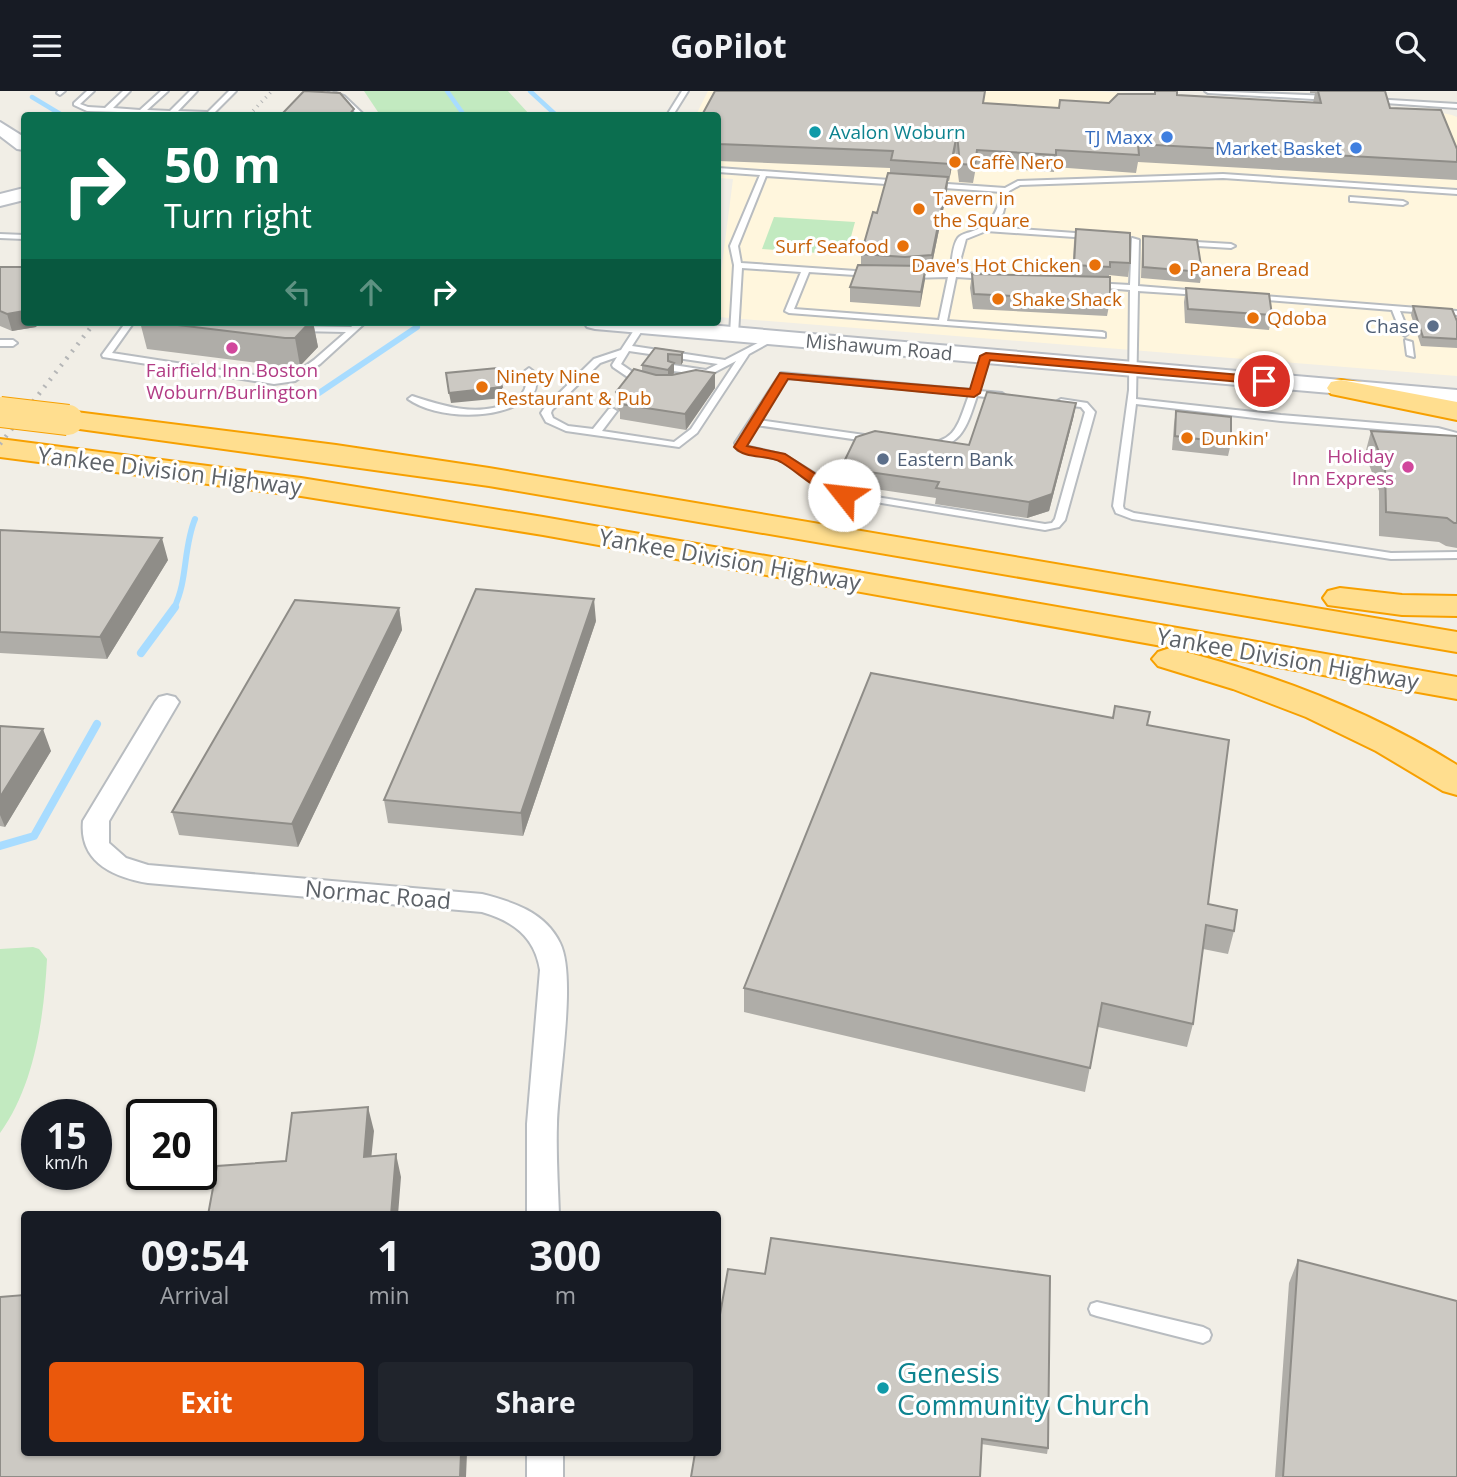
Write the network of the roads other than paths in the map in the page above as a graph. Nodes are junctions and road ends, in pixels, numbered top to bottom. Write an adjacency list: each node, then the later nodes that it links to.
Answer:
1 (91, 91): 15 (lane)
2 (127, 91): 15 (lane)
3 (165, 91): 16 (lane)
4 (194, 91): 18 (lane)
5 (233, 91): 19 (lane)
6 (685, 91): 21 (lane)
7 (1208, 91): 10 (lane)
8 (1407, 91): 13 (lane)
9 (320, 92): 20 (lane)
10 (1288, 93): 11 (lane)
11 (1343, 99)
12 (1370, 100): 13 (lane)
13 (1411, 103): 14 (lane)
14 (1457, 106)
15 (107, 110): 16 (lane)
16 (142, 111): 17 (lane)
17 (157, 112)
18 (173, 112)
19 (212, 112)
20 (357, 112)
21 (672, 112)
22 (0, 127): 23 (main road)
23 (21, 143)
24 (721, 170): 25 (lane)
25 (764, 173): 28 (lane); 45 (lane)
26 (1392, 180): 27 (lane); 30 (lane); 31 (lane)
27 (1316, 181): 30 (lane); 33 (lane)
28 (909, 183)
29 (923, 184): 33 (lane)
30 (1349, 185): 32 (lane)
31 (1457, 185)
32 (1379, 188): 34 (lane); 37 (lane)
33 (1006, 190): 38 (lane)
34 (1457, 192)
35 (21, 195): 36 (main road)
36 (0, 200)
37 (1403, 203)
38 (985, 229): 41 (lane); 47 (lane)
39 (0, 236): 40 (lane)
40 (21, 237)
41 (1102, 237)
42 (1134, 240): 52 (lane)
43 (1176, 243): 44 (lane)
44 (1231, 246)
45 (738, 265): 46 (lane); 66 (lane)
46 (806, 270): 48 (lane); 57 (lane)
47 (953, 274): 49 (lane); 50 (lane); 57 (lane)
48 (882, 275)
49 (904, 276)
50 (998, 277)
51 (1078, 283): 52 (lane)
52 (1134, 288): 53 (lane); 72 (lane)
53 (1213, 294)
54 (1248, 296): 55 (lane)
55 (1395, 308): 56 (lane); 68 (lane)
56 (1457, 313)
57 (943, 322): 63 (lane)
58 (127, 326): 60 (lane)
59 (322, 326): 62 (lane)
60 (354, 326)
61 (640, 326): 66 (main road, Mishawum Road); 67 (lane)
62 (289, 328)
63 (1102, 335)
64 (0, 343): 65 (lane)
65 (13, 343)
66 (740, 344): 69 (main road, Mishawum Road); 70 (lane); 88 (lane)
67 (626, 350): 70 (lane); 75 (lane); 88 (lane)
68 (1411, 355)
69 (986, 356): 72 (main road, Mishawum Road); 78 (lane)
70 (727, 363): 74 (lane)
71 (673, 368): 74 (lane)
72 (1132, 369): 77 (main road, Mishawum Road); 83 (lane)
73 (529, 371): 81 (lane)
74 (709, 373): 76 (lane)
75 (650, 383)
76 (682, 384)
77 (1341, 388): 80 (main road, Mishawum Road); 85 (highway)
78 (974, 393): 79 (lane); 87 (lane); 87 (lane)
79 (1010, 397)
80 (1457, 397)
81 (412, 399)
82 (1051, 401): 87 (lane)
83 (1132, 401): 89 (lane); 92 (lane)
84 (612, 411): 88 (lane)
85 (1457, 411)
86 (0, 412): 91 (highway, Yankee Division Highway, bridge)
87 (753, 422)
88 (595, 433)
89 (1457, 436)
90 (0, 448): 93 (highway, Yankee Division Highway)
91 (740, 519): 94 (highway); 95 (highway, Yankee Division Highway)
92 (1457, 555)
93 (845, 579): 96 (highway, Yankee Division Highway); 98 (highway)
94 (1457, 606)
95 (1457, 642)
96 (1457, 688)
97 (167, 702): 99 (street, Normac Road)
98 (1457, 782)
99 (542, 1211)
100 (1097, 1309): 101 (lane)
101 (1203, 1335)
102 (545, 1456): 103 (street)
103 (545, 1477)

